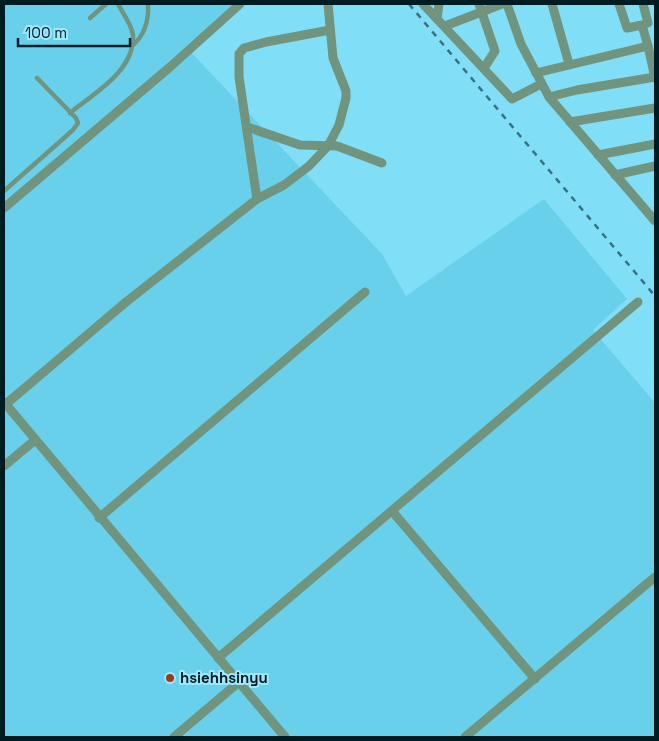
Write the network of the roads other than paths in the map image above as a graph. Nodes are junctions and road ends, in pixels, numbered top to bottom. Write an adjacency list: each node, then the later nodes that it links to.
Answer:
1 (106, 4): 15 (lane)
2 (118, 4): 20 (lane)
3 (148, 4): 20 (lane)
4 (240, 4): 42 (street)
5 (328, 4): 19 (street)
6 (423, 4): 16 (street)
7 (439, 4): 16 (street)
8 (479, 4): 14 (street)
9 (502, 4): 14 (street)
10 (507, 4): 25 (street)
11 (552, 4): 23 (street)
12 (619, 4): 17 (street)
13 (643, 4): 17 (street)
14 (482, 13): 18 (street); 24 (street)
15 (90, 18)
16 (437, 19): 18 (street)
17 (648, 23): 21 (street)
18 (445, 26): 24 (street)
19 (330, 30): 33 (street); 35 (street)
20 (132, 46): 31 (lane)
21 (648, 46): 22 (street); 23 (street)
22 (653, 60): 27 (street)
23 (569, 64): 25 (street)
24 (484, 68): 28 (street)
25 (536, 72): 28 (street)
26 (37, 78): 31 (lane)
27 (655, 78): 29 (street)
28 (541, 84): 29 (street)
29 (549, 97): 32 (street)
30 (655, 108): 32 (street)
31 (70, 113): 40 (lane)
32 (570, 122): 36 (street)
33 (247, 127): 35 (street); 41 (street)
34 (655, 144): 36 (street)
35 (328, 146): 37 (street); 41 (street)
36 (598, 155): 39 (street)
37 (382, 163)
38 (655, 166): 39 (street)
39 (615, 175): 43 (street)
40 (4, 191)
41 (257, 200): 46 (street)
42 (4, 208)
43 (655, 221)
44 (365, 292): 50 (street)
45 (638, 302): 49 (street)
46 (5, 403): 47 (street)
47 (35, 440): 48 (street); 50 (street)
48 (4, 466)
49 (392, 511): 52 (street); 53 (street)
50 (99, 518): 52 (street)
51 (655, 577): 53 (street)
52 (218, 658): 54 (street)
53 (535, 679): 57 (street)
54 (239, 682): 55 (street); 56 (street)
55 (174, 737)
56 (285, 737)
57 (465, 737)

